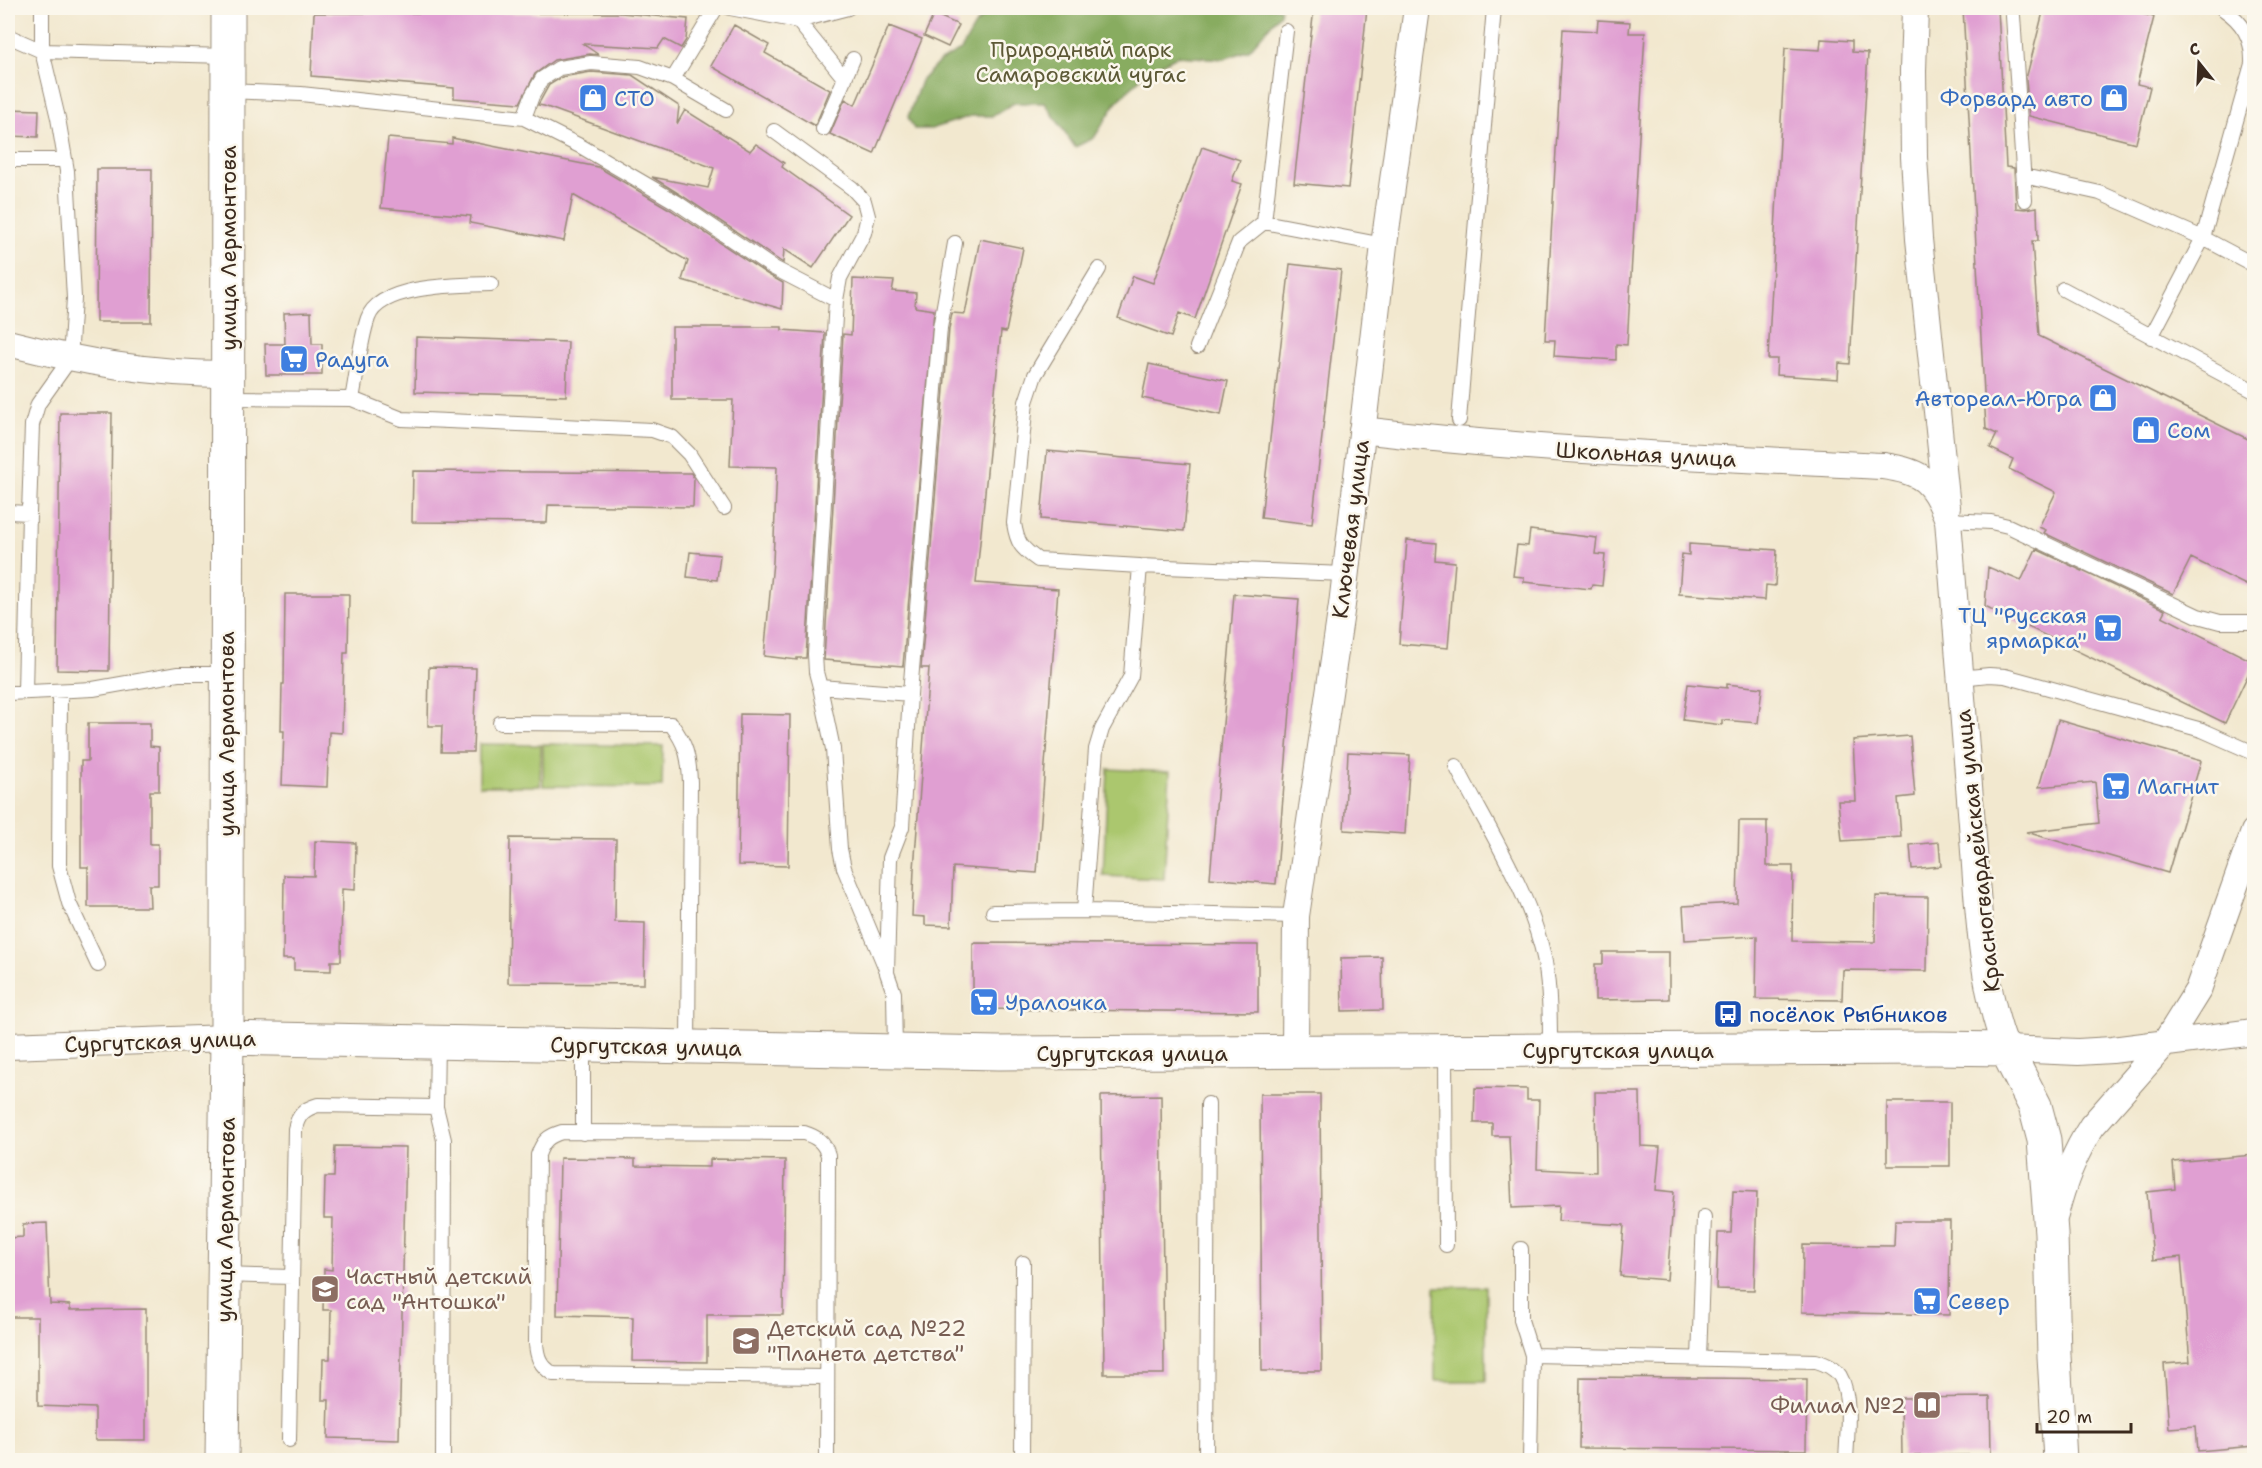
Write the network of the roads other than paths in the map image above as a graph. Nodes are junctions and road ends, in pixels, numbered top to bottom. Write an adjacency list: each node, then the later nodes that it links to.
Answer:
1 (42, 8): 14 (lane)
2 (228, 8): 15 (street, улица Лермонтова)
3 (716, 8): 17 (lane)
4 (730, 8): 11 (lane)
5 (848, 8): 11 (lane)
6 (1417, 8): 31 (street, Ключевая улица)
7 (1494, 8): 44 (lane)
8 (1915, 8): 50 (street, Красногвардейская улица)
9 (2222, 8): 29 (lane)
10 (2013, 16): 26 (lane)
11 (798, 21): 18 (lane)
12 (1286, 31): 28 (lane)
13 (8, 36): 14 (lane)
14 (42, 51): 15 (lane); 25 (lane)
15 (228, 56): 19 (street, улица Лермонтова)
16 (854, 59): 18 (lane)
17 (674, 79): 20 (lane); 21 (lane)
18 (845, 79): 22 (lane)
19 (228, 91): 21 (lane); 41 (street, улица Лермонтова)
20 (726, 110)
21 (524, 118): 36 (lane)
22 (822, 129)
23 (774, 131): 36 (lane)
24 (8, 160): 25 (lane)
25 (65, 160): 40 (lane)
26 (2024, 176): 27 (lane); 29 (lane)
27 (2025, 200)
28 (1264, 222): 31 (lane); 39 (lane)
29 (2203, 238): 32 (lane); 37 (lane)
30 (955, 243): 60 (lane)
31 (1384, 245): 45 (street, Ключевая улица)
32 (2254, 265)
33 (1099, 269): 51 (lane)
34 (491, 284): 43 (lane)
35 (2063, 289): 37 (lane)
36 (836, 300): 56 (lane)
37 (2151, 337): 42 (lane)
38 (8, 343): 40 (street)
39 (1197, 347)
40 (70, 359): 41 (street); 49 (lane)
41 (229, 386): 43 (lane); 54 (street, улица Лермонтова)
42 (2254, 391)
43 (352, 399): 47 (lane)
44 (1459, 420)
45 (1362, 430): 46 (street, Школьная улица); 52 (street, Ключевая улица)
46 (1927, 482): 50 (street, Красногвардейская улица)
47 (724, 508)
48 (8, 512): 49 (lane)
49 (29, 513): 58 (lane)
50 (1948, 520): 53 (lane); 55 (street, Красногвардейская улица)
51 (1140, 566): 52 (lane); 65 (lane)
52 (1345, 574): 67 (street, Ключевая улица)
53 (2254, 622)
54 (226, 674): 57 (lane); 71 (street, улица Лермонтова)
55 (1960, 678): 62 (lane); 77 (street, Красногвардейская улица)
56 (820, 687): 60 (lane); 69 (lane)
57 (60, 690): 58 (lane); 68 (lane)
58 (25, 692): 59 (lane)
59 (8, 693)
60 (910, 694): 69 (lane)
61 (500, 723): 76 (lane)
62 (2254, 753)
63 (1456, 766): 78 (lane)
64 (2254, 832): 73 (street)
65 (1084, 911): 66 (lane); 67 (lane)
66 (993, 912)
67 (1296, 916): 81 (street, Ключевая улица)
68 (98, 965)
69 (887, 973): 80 (lane)
70 (2254, 1032): 73 (street, Сургутская улица)
71 (227, 1038): 72 (street, Сургутская улица); 75 (street, Сургутская улица); 90 (street, улица Лермонтова)
72 (437, 1041): 74 (street, Сургутская улица); 83 (lane)
73 (2165, 1043): 77 (street, Сургутская улица); 86 (street)
74 (583, 1045): 76 (street, Сургутская улица); 84 (lane)
75 (8, 1046)
76 (688, 1047): 80 (street, Сургутская улица)
77 (2006, 1049): 78 (street, Сургутская улица); 86 (street, Красногвардейская улица)
78 (1550, 1050): 79 (street, Сургутская улица)
79 (1445, 1051): 81 (street, Сургутская улица); 87 (lane)
80 (894, 1052): 81 (street, Сургутская улица)
81 (1295, 1052)
82 (1208, 1104): 100 (lane)
83 (436, 1107): 91 (lane); 97 (lane)
84 (583, 1132): 94 (lane); 94 (lane)
85 (1704, 1217): 93 (lane)
86 (2051, 1233): 103 (street, Красногвардейская улица)
87 (1446, 1245)
88 (1521, 1249): 92 (lane)
89 (1023, 1263): 99 (lane)
90 (224, 1275): 91 (lane); 96 (street, улица Лермонтова)
91 (292, 1277): 95 (lane)
92 (1532, 1356): 93 (lane); 101 (lane)
93 (1699, 1359): 102 (lane)
94 (827, 1377): 98 (lane)
95 (289, 1440)
96 (222, 1461)
97 (443, 1461)
98 (827, 1461)
99 (1022, 1461)
100 (1206, 1461)
101 (1530, 1461)
102 (1846, 1461)
103 (2060, 1461)

